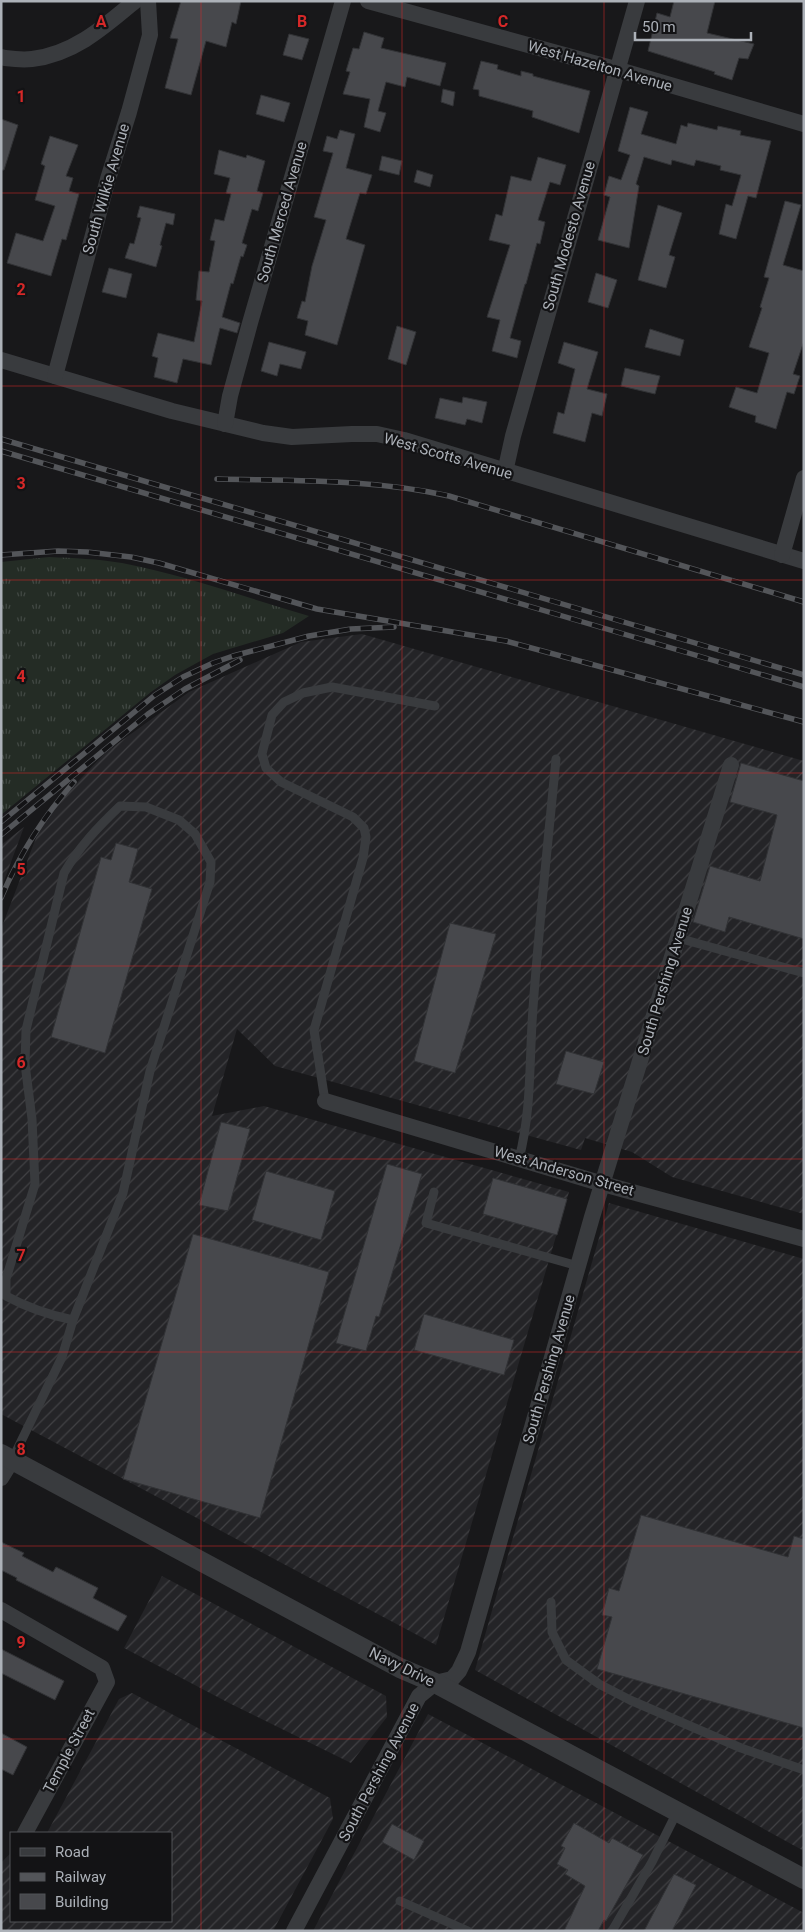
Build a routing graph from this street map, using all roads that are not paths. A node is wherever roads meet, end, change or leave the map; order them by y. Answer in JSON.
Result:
{"nodes":[{"id":1,"x":135,"y":1,"type":"edge"},
{"id":2,"x":148,"y":1,"type":"edge"},
{"id":3,"x":343,"y":1,"type":"edge"},
{"id":4,"x":368,"y":1,"type":"edge"},
{"id":5,"x":637,"y":1,"type":"edge"},
{"id":6,"x":1,"y":57,"type":"edge"},
{"id":7,"x":619,"y":70,"type":"junction"},
{"id":8,"x":804,"y":124,"type":"edge"},
{"id":9,"x":1,"y":360,"type":"edge"},
{"id":10,"x":55,"y":376,"type":"junction"},
{"id":11,"x":225,"y":424,"type":"junction"},
{"id":12,"x":506,"y":472,"type":"junction"},
{"id":13,"x":804,"y":478,"type":"edge"},
{"id":14,"x":782,"y":555,"type":"junction"},
{"id":15,"x":804,"y":562,"type":"edge"},
{"id":16,"x":435,"y":706,"type":"dead end"},
{"id":17,"x":556,"y":759,"type":"dead end"},
{"id":18,"x":731,"y":765,"type":"dead end"},
{"id":19,"x":678,"y":938,"type":"junction"},
{"id":20,"x":804,"y":973,"type":"edge"},
{"id":21,"x":325,"y":1101,"type":"joint"},
{"id":22,"x":519,"y":1159,"type":"junction"},
{"id":23,"x":603,"y":1184,"type":"junction"},
{"id":24,"x":434,"y":1192,"type":"dead end"},
{"id":25,"x":804,"y":1240,"type":"edge"},
{"id":26,"x":578,"y":1266,"type":"junction"},
{"id":27,"x":73,"y":1320,"type":"junction"},
{"id":28,"x":6,"y":1457,"type":"edge"},
{"id":29,"x":1,"y":1478,"type":"edge"},
{"id":30,"x":551,"y":1602,"type":"dead end"},
{"id":31,"x":1,"y":1610,"type":"edge"},
{"id":32,"x":434,"y":1683,"type":"junction"},
{"id":33,"x":804,"y":1770,"type":"edge"},
{"id":34,"x":678,"y":1812,"type":"junction"},
{"id":35,"x":26,"y":1832,"type":"edge"},
{"id":36,"x":804,"y":1879,"type":"edge"},
{"id":37,"x":400,"y":1901,"type":"dead end"},
{"id":38,"x":294,"y":1931,"type":"edge"},
{"id":39,"x":468,"y":1931,"type":"edge"},
{"id":40,"x":612,"y":1931,"type":"edge"}],
"edges":[{"from":1,"to":6,"type":"street"},
{"from":2,"to":10,"type":"street","name":"South Wilkie Avenue"},
{"from":3,"to":11,"type":"street","name":"South Merced Avenue"},
{"from":4,"to":7,"type":"street","name":"West Hazelton Avenue"},
{"from":5,"to":7,"type":"street","name":"South Modesto Avenue"},
{"from":7,"to":8,"type":"street","name":"West Hazelton Avenue"},
{"from":7,"to":12,"type":"street","name":"South Modesto Avenue"},
{"from":9,"to":10,"type":"street","name":"West Scotts Avenue"},
{"from":10,"to":11,"type":"street","name":"West Scotts Avenue"},
{"from":11,"to":12,"type":"street","name":"West Scotts Avenue"},
{"from":12,"to":14,"type":"street","name":"West Scotts Avenue"},
{"from":13,"to":14,"type":"street"},
{"from":14,"to":15,"type":"street","name":"West Scotts Avenue"},
{"from":16,"to":21,"type":"lane"},
{"from":17,"to":22,"type":"lane"},
{"from":18,"to":19,"type":"street","name":"South Pershing Avenue"},
{"from":19,"to":20,"type":"lane"},
{"from":19,"to":23,"type":"street","name":"South Pershing Avenue"},
{"from":21,"to":22,"type":"street","name":"West Anderson Street"},
{"from":22,"to":23,"type":"street","name":"West Anderson Street"},
{"from":23,"to":25,"type":"street","name":"West Anderson Street"},
{"from":23,"to":26,"type":"street","name":"South Pershing Avenue"},
{"from":24,"to":26,"type":"lane"},
{"from":26,"to":32,"type":"street","name":"South Pershing Avenue"},
{"from":27,"to":27,"type":"lane"},
{"from":27,"to":28,"type":"lane"},
{"from":28,"to":29,"type":"street"},
{"from":28,"to":32,"type":"street","name":"Navy Drive"},
{"from":30,"to":33,"type":"lane"},
{"from":31,"to":35,"type":"street","name":"Temple Street"},
{"from":32,"to":34,"type":"street","name":"Navy Drive"},
{"from":32,"to":38,"type":"street","name":"South Pershing Avenue"},
{"from":34,"to":36,"type":"street","name":"Navy Drive"},
{"from":34,"to":40,"type":"lane"},
{"from":37,"to":39,"type":"lane"}]}
